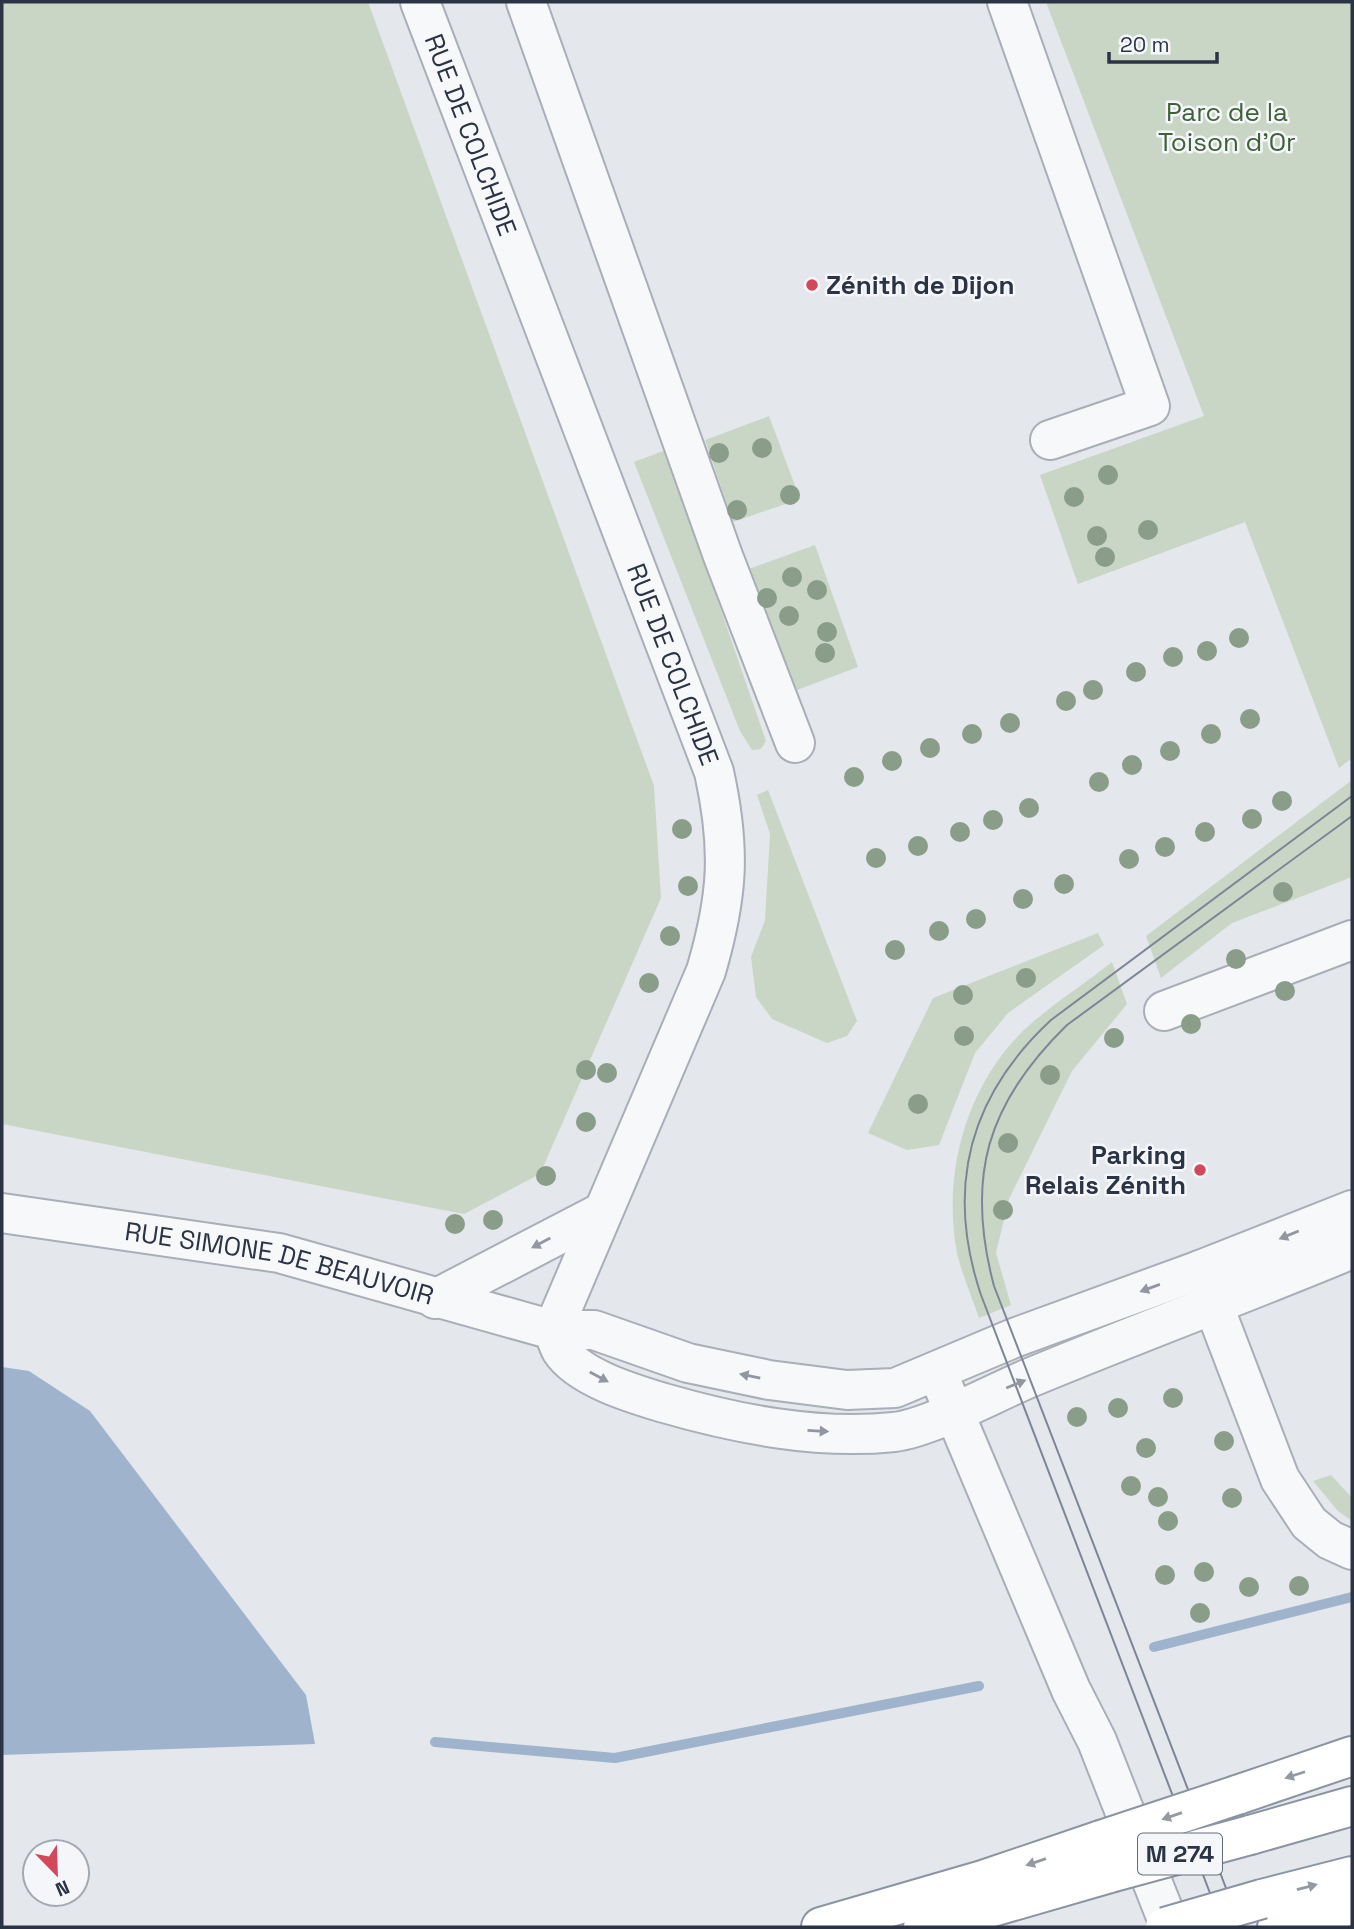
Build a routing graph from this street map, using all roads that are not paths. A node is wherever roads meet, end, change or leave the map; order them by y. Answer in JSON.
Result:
{"nodes":[{"id":1,"x":420,"y":2,"type":"edge"},
{"id":2,"x":526,"y":2,"type":"edge"},
{"id":3,"x":1007,"y":2,"type":"edge"},
{"id":4,"x":1050,"y":440,"type":"dead end"},
{"id":5,"x":795,"y":743,"type":"dead end"},
{"id":6,"x":1352,"y":940,"type":"edge"},
{"id":7,"x":1164,"y":1011,"type":"dead end"},
{"id":8,"x":1352,"y":1210,"type":"edge"},
{"id":9,"x":602,"y":1212,"type":"junction"},
{"id":10,"x":2,"y":1213,"type":"edge"},
{"id":11,"x":1352,"y":1249,"type":"edge"},
{"id":12,"x":1200,"y":1270,"type":"junction"},
{"id":13,"x":435,"y":1299,"type":"junction"},
{"id":14,"x":1214,"y":1307,"type":"junction"},
{"id":15,"x":553,"y":1331,"type":"junction"},
{"id":16,"x":937,"y":1373,"type":"junction"},
{"id":17,"x":953,"y":1412,"type":"junction"},
{"id":18,"x":1352,"y":1550,"type":"edge"},
{"id":19,"x":1352,"y":1756,"type":"edge"},
{"id":20,"x":1352,"y":1806,"type":"edge"},
{"id":21,"x":1105,"y":1857,"type":"junction"},
{"id":22,"x":1352,"y":1876,"type":"edge"},
{"id":23,"x":1352,"y":1905,"type":"edge"},
{"id":24,"x":1270,"y":1913,"type":"edge"},
{"id":25,"x":821,"y":1927,"type":"edge"},
{"id":26,"x":923,"y":1927,"type":"edge"},
{"id":27,"x":1168,"y":1927,"type":"edge"}],
"edges":[{"from":1,"to":9,"type":"street","name":"RUE DE COLCHIDE"},
{"from":2,"to":5,"type":"street"},
{"from":3,"to":4,"type":"street"},
{"from":6,"to":7,"type":"street"},
{"from":8,"to":12,"type":"street","name":"RUE SIMONE DE BEAUVOIR","one_way":true},
{"from":9,"to":13,"type":"street","one_way":true},
{"from":9,"to":15,"type":"street","name":"RUE DE COLCHIDE"},
{"from":10,"to":13,"type":"street","name":"RUE SIMONE DE BEAUVOIR"},
{"from":11,"to":14,"type":"street"},
{"from":12,"to":14,"type":"street"},
{"from":12,"to":16,"type":"street","name":"RUE SIMONE DE BEAUVOIR","one_way":true},
{"from":13,"to":15,"type":"street","name":"RUE SIMONE DE BEAUVOIR"},
{"from":17,"to":14,"type":"street","one_way":true},
{"from":14,"to":18,"type":"street"},
{"from":16,"to":15,"type":"street","name":"RUE SIMONE DE BEAUVOIR","one_way":true},
{"from":15,"to":17,"type":"street","one_way":true},
{"from":16,"to":17,"type":"street"},
{"from":17,"to":27,"type":"street"},
{"from":19,"to":21,"type":"highway","one_way":true,"bridge":true},
{"from":20,"to":21,"type":"highway","number":"M 274","bridge":true},
{"from":21,"to":25,"type":"highway","one_way":true},
{"from":21,"to":26,"type":"highway","number":"M 274"},
{"from":24,"to":22,"type":"highway","number":"M 274","one_way":true},
{"from":23,"to":24,"type":"highway"},
{"from":24,"to":27,"type":"highway","number":"M 274","bridge":true}]}
